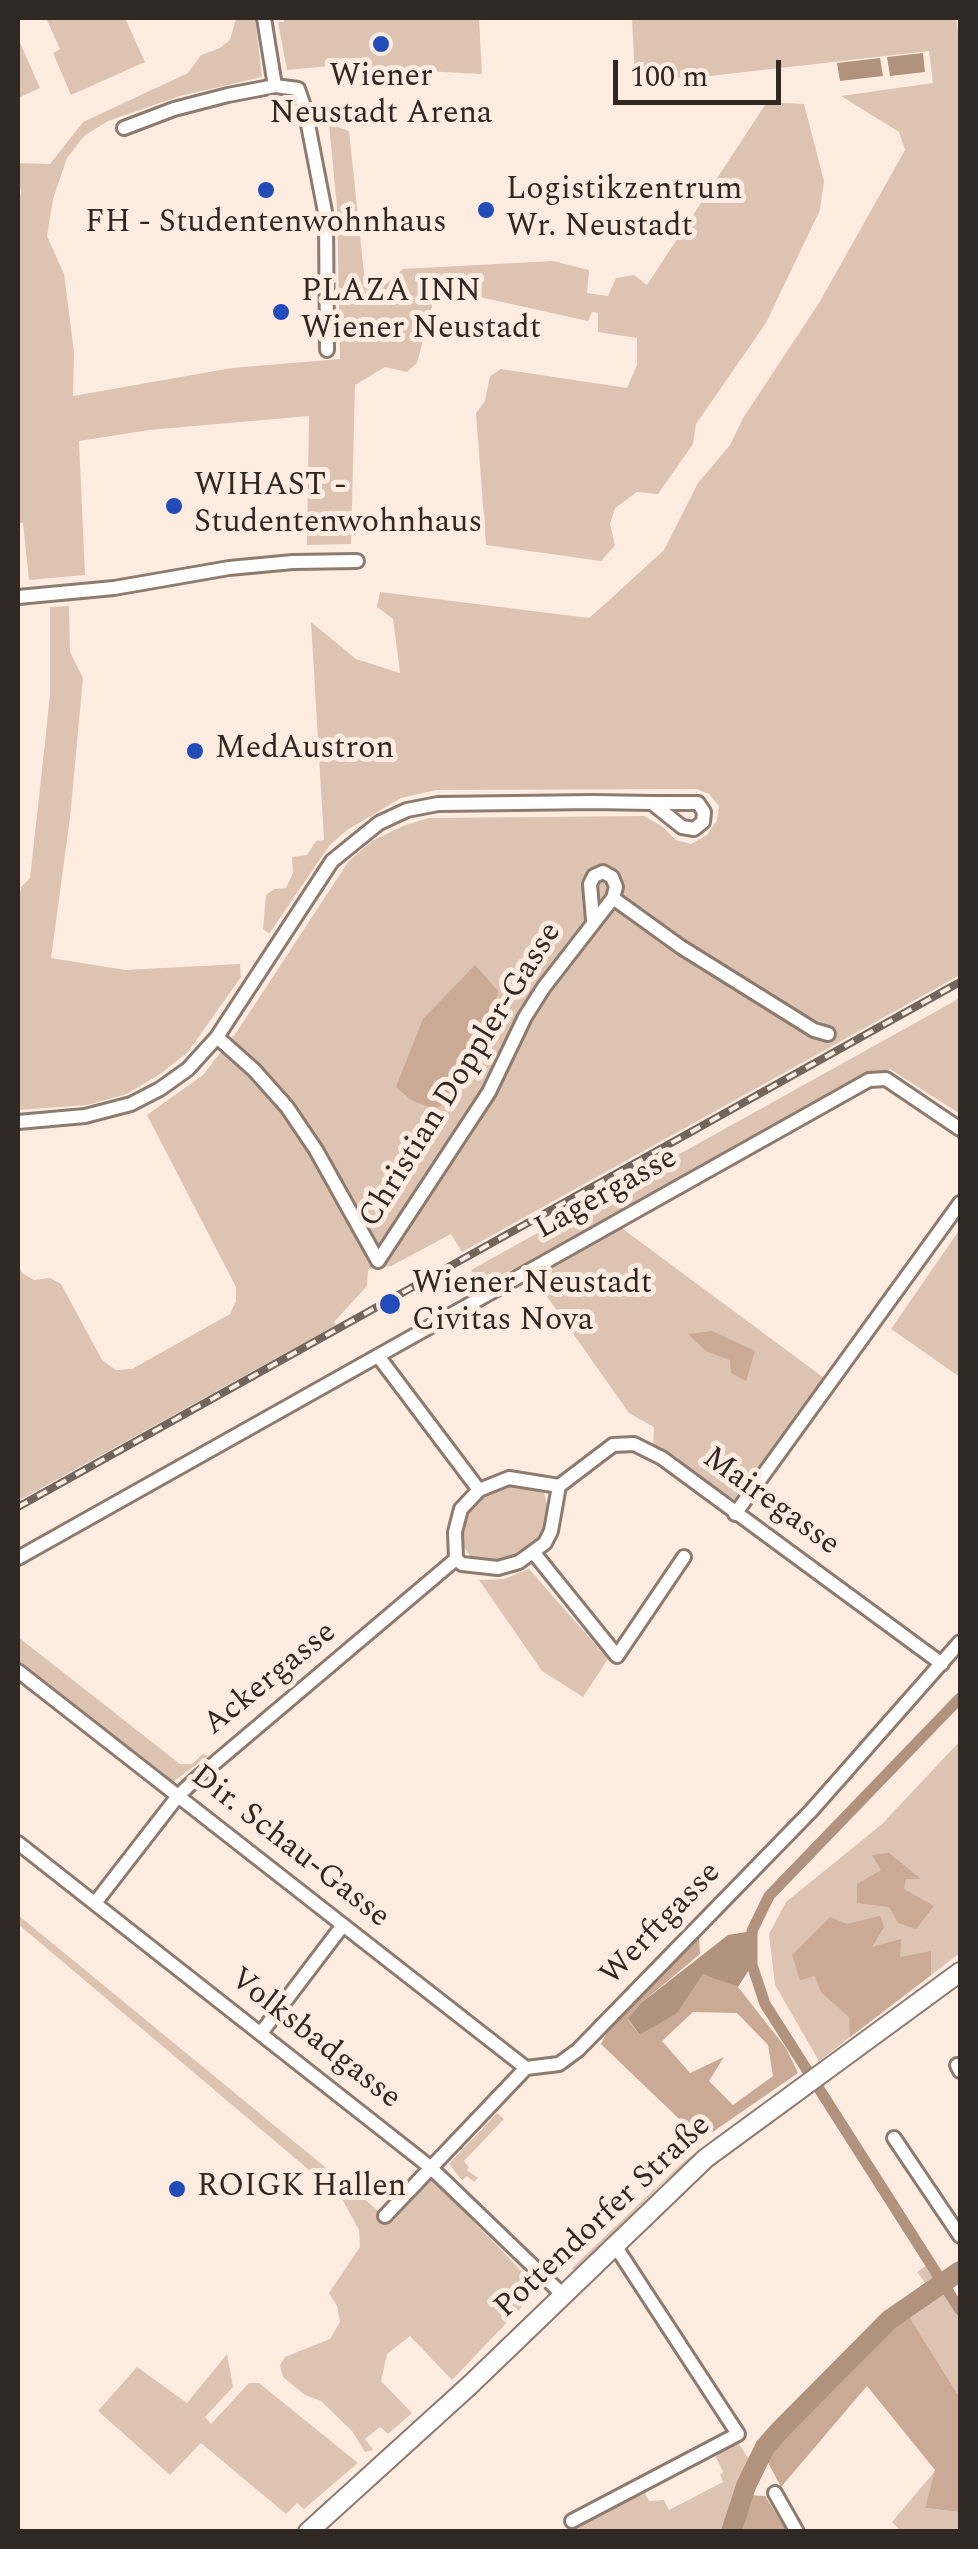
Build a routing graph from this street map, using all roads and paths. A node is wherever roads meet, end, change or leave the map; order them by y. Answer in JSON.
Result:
{"nodes":[{"id":1,"x":264,"y":18,"type":"edge"},
{"id":2,"x":275,"y":86,"type":"junction"},
{"id":3,"x":124,"y":128,"type":"dead end"},
{"id":4,"x":327,"y":350,"type":"dead end"},
{"id":5,"x":357,"y":560,"type":"dead end"},
{"id":6,"x":18,"y":597,"type":"edge"},
{"id":7,"x":652,"y":803,"type":"dead end"},
{"id":8,"x":613,"y":898,"type":"junction"},
{"id":9,"x":593,"y":920,"type":"junction"},
{"id":10,"x":828,"y":1034,"type":"dead end"},
{"id":11,"x":217,"y":1038,"type":"junction"},
{"id":12,"x":18,"y":1122,"type":"edge"},
{"id":13,"x":960,"y":1129,"type":"edge"},
{"id":14,"x":960,"y":1203,"type":"edge"},
{"id":15,"x":378,"y":1356,"type":"junction"},
{"id":16,"x":558,"y":1486,"type":"junction"},
{"id":17,"x":478,"y":1490,"type":"junction"},
{"id":18,"x":735,"y":1514,"type":"junction"},
{"id":19,"x":534,"y":1553,"type":"junction"},
{"id":20,"x":684,"y":1556,"type":"dead end"},
{"id":21,"x":18,"y":1558,"type":"edge"},
{"id":22,"x":456,"y":1559,"type":"junction"},
{"id":23,"x":960,"y":1642,"type":"edge"},
{"id":24,"x":942,"y":1664,"type":"junction"},
{"id":25,"x":18,"y":1671,"type":"edge"},
{"id":26,"x":178,"y":1796,"type":"junction"},
{"id":27,"x":18,"y":1843,"type":"edge"},
{"id":28,"x":95,"y":1902,"type":"junction"},
{"id":29,"x":343,"y":1925,"type":"junction"},
{"id":30,"x":960,"y":1972,"type":"edge"},
{"id":31,"x":261,"y":2033,"type":"junction"},
{"id":32,"x":526,"y":2068,"type":"junction"},
{"id":33,"x":894,"y":2138,"type":"dead end"},
{"id":34,"x":430,"y":2167,"type":"junction"},
{"id":35,"x":385,"y":2216,"type":"dead end"},
{"id":36,"x":960,"y":2236,"type":"edge"},
{"id":37,"x":614,"y":2244,"type":"junction"},
{"id":38,"x":563,"y":2295,"type":"junction"},
{"id":39,"x":775,"y":2493,"type":"dead end"},
{"id":40,"x":572,"y":2520,"type":"dead end"},
{"id":41,"x":308,"y":2532,"type":"edge"},
{"id":42,"x":797,"y":2532,"type":"edge"}],
"edges":[{"from":1,"to":2,"type":"street"},
{"from":2,"to":3,"type":"street"},
{"from":2,"to":4,"type":"street"},
{"from":5,"to":6,"type":"street"},
{"from":7,"to":11,"type":"street"},
{"from":8,"to":9,"type":"street","name":"Christian Doppler-Gasse"},
{"from":8,"to":9,"type":"street","name":"Christian Doppler-Gasse"},
{"from":8,"to":10,"type":"street","name":"Christian Doppler-Gasse"},
{"from":9,"to":11,"type":"street","name":"Christian Doppler-Gasse"},
{"from":11,"to":12,"type":"street"},
{"from":13,"to":15,"type":"street","name":"Lagergasse"},
{"from":14,"to":18,"type":"street"},
{"from":15,"to":17,"type":"street"},
{"from":15,"to":21,"type":"street","name":"Lagergasse"},
{"from":16,"to":17,"type":"street"},
{"from":16,"to":18,"type":"street","name":"Mairegasse"},
{"from":16,"to":19,"type":"street"},
{"from":17,"to":22,"type":"street"},
{"from":18,"to":24,"type":"street","name":"Mairegasse"},
{"from":19,"to":20,"type":"street"},
{"from":19,"to":22,"type":"street"},
{"from":22,"to":26,"type":"street","name":"Ackergasse"},
{"from":23,"to":24,"type":"street","name":"Werftgasse"},
{"from":24,"to":32,"type":"street","name":"Werftgasse"},
{"from":25,"to":26,"type":"street","name":"Dir. Schau-Gasse"},
{"from":26,"to":28,"type":"street","name":"Ackergasse"},
{"from":26,"to":29,"type":"street","name":"Dir. Schau-Gasse"},
{"from":27,"to":28,"type":"street","name":"Volksbadgasse"},
{"from":28,"to":31,"type":"street","name":"Volksbadgasse"},
{"from":29,"to":31,"type":"street"},
{"from":29,"to":32,"type":"street","name":"Dir. Schau-Gasse"},
{"from":30,"to":37,"type":"main road","name":"Pottendorfer Straße"},
{"from":31,"to":34,"type":"street","name":"Volksbadgasse"},
{"from":32,"to":34,"type":"street","name":"Werftgasse"},
{"from":33,"to":36,"type":"street"},
{"from":34,"to":35,"type":"street","name":"Werftgasse"},
{"from":34,"to":38,"type":"street","name":"Volksbadgasse"},
{"from":37,"to":38,"type":"main road","name":"Pottendorfer Straße"},
{"from":37,"to":40,"type":"street"},
{"from":38,"to":41,"type":"main road","name":"Pottendorfer Straße"},
{"from":39,"to":42,"type":"street"}]}
